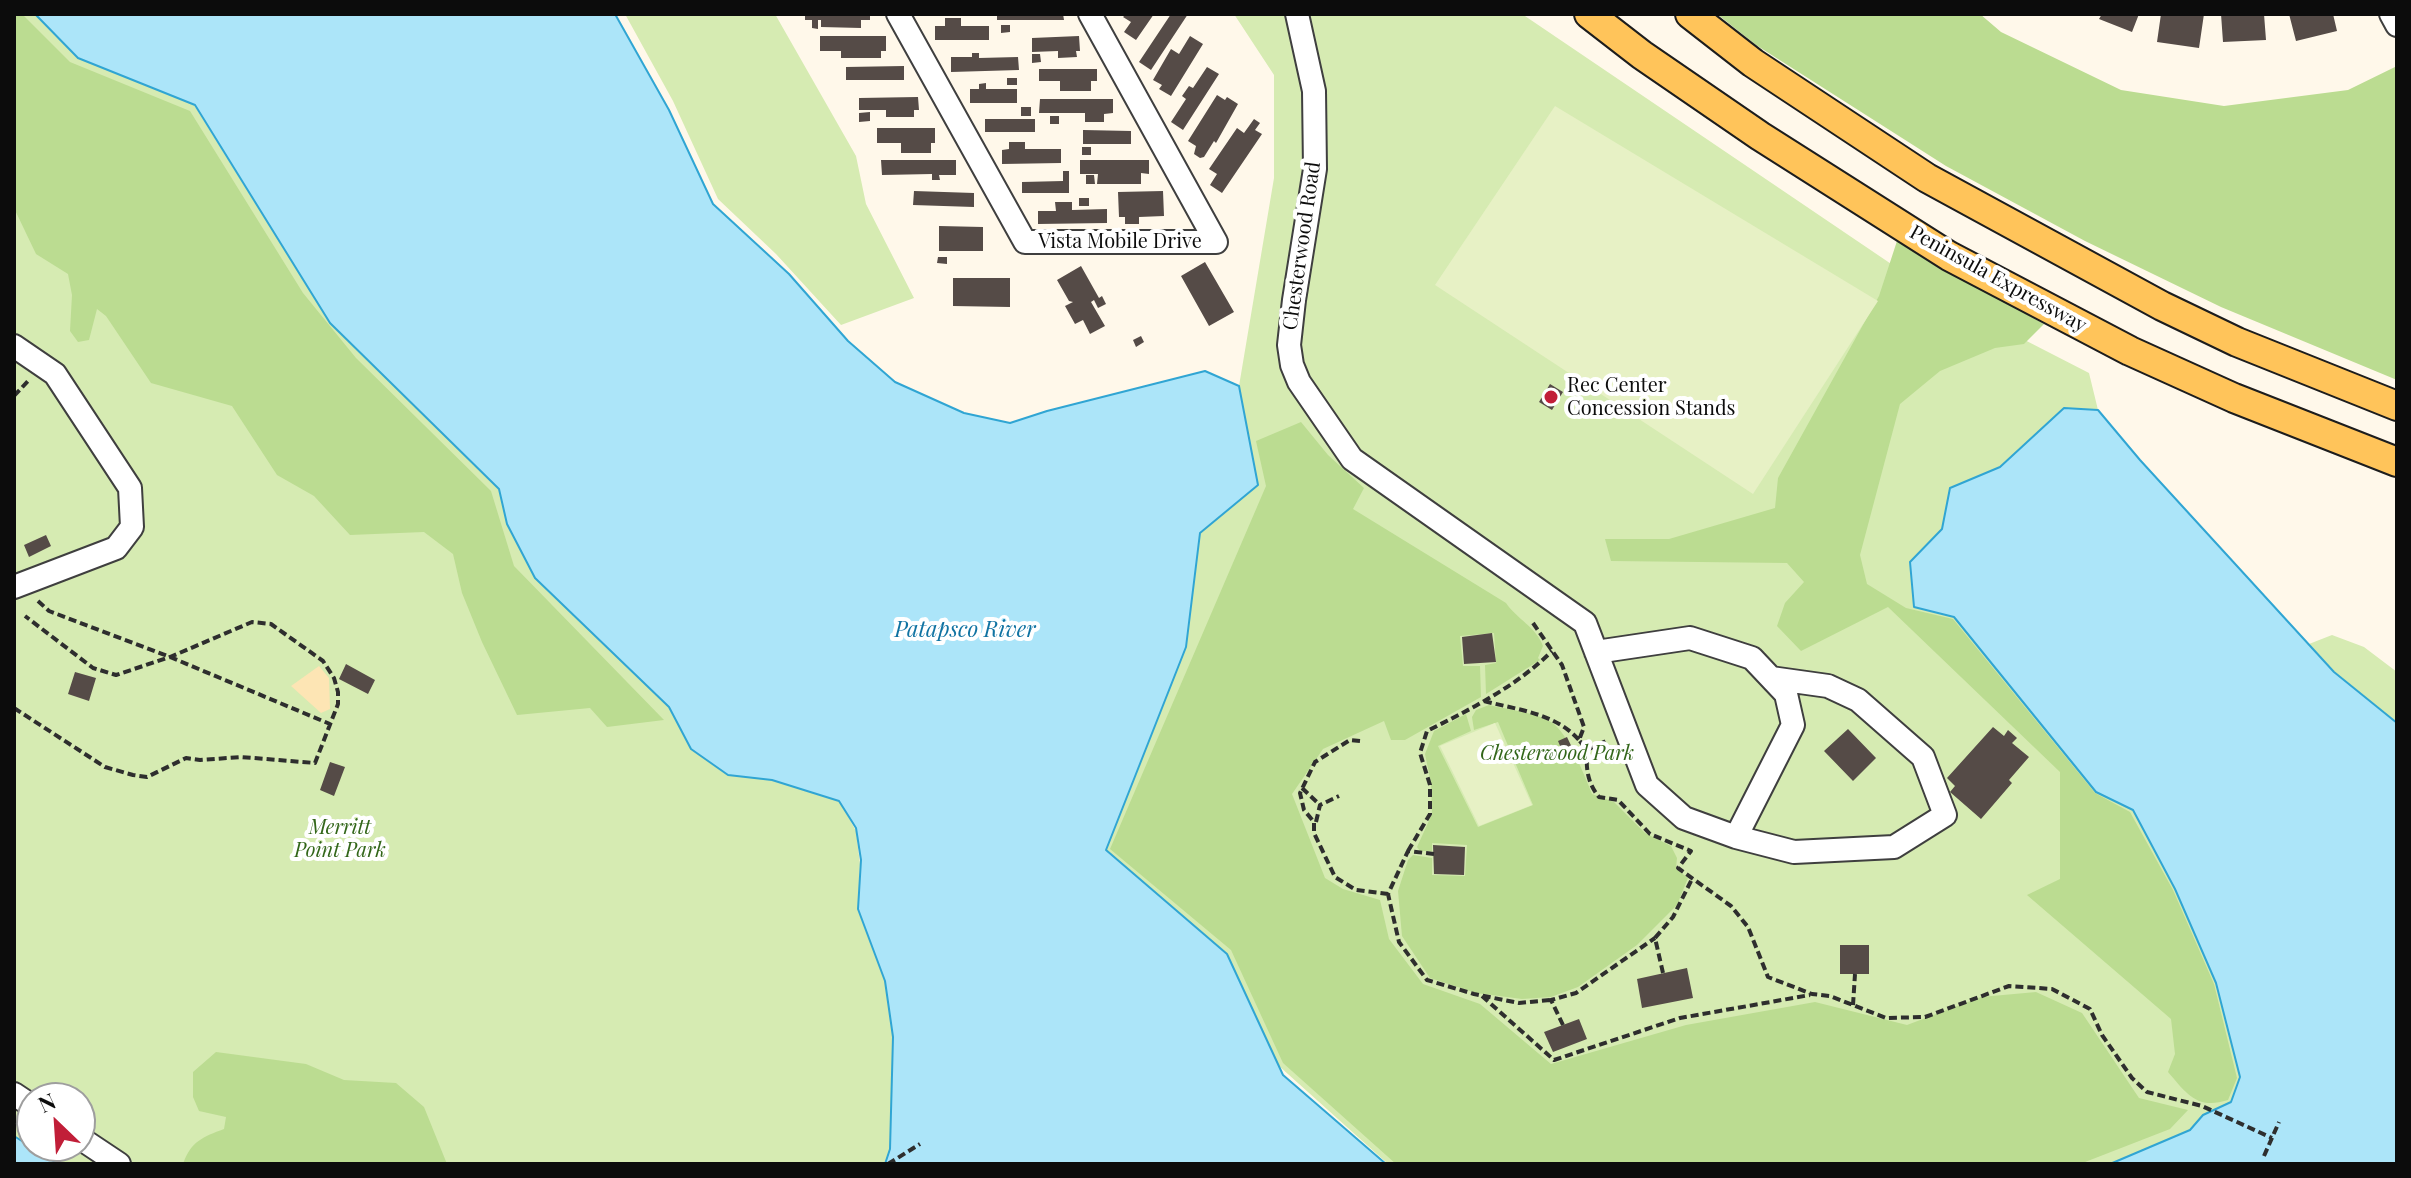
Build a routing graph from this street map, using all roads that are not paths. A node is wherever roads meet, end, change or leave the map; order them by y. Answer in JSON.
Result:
{"nodes":[{"id":1,"x":898,"y":14,"type":"edge"},
{"id":2,"x":1090,"y":14,"type":"edge"},
{"id":3,"x":1297,"y":14,"type":"edge"},
{"id":4,"x":1589,"y":14,"type":"edge"},
{"id":5,"x":1690,"y":14,"type":"edge"},
{"id":6,"x":2391,"y":14,"type":"edge"},
{"id":7,"x":2397,"y":25,"type":"edge"},
{"id":8,"x":14,"y":346,"type":"edge"},
{"id":9,"x":2397,"y":406,"type":"edge"},
{"id":10,"x":2397,"y":462,"type":"edge"},
{"id":11,"x":21,"y":584,"type":"edge"},
{"id":12,"x":1596,"y":652,"type":"junction"},
{"id":13,"x":1771,"y":678,"type":"junction"},
{"id":14,"x":1736,"y":837,"type":"junction"},
{"id":15,"x":96,"y":1149,"type":"edge"},
{"id":16,"x":119,"y":1164,"type":"edge"}],
"edges":[{"from":1,"to":2,"type":"street","name":"Vista Mobile Drive"},
{"from":3,"to":12,"type":"street","name":"Chesterwood Road"},
{"from":4,"to":10,"type":"main road","name":"Peninsula Expressway"},
{"from":5,"to":9,"type":"main road"},
{"from":6,"to":7,"type":"street"},
{"from":8,"to":11,"type":"street"},
{"from":12,"to":13,"type":"street"},
{"from":12,"to":14,"type":"street","name":"Chesterwood Road"},
{"from":13,"to":14,"type":"street"},
{"from":13,"to":14,"type":"street","name":"Chesterwood Road"},
{"from":15,"to":16,"type":"street"}]}
